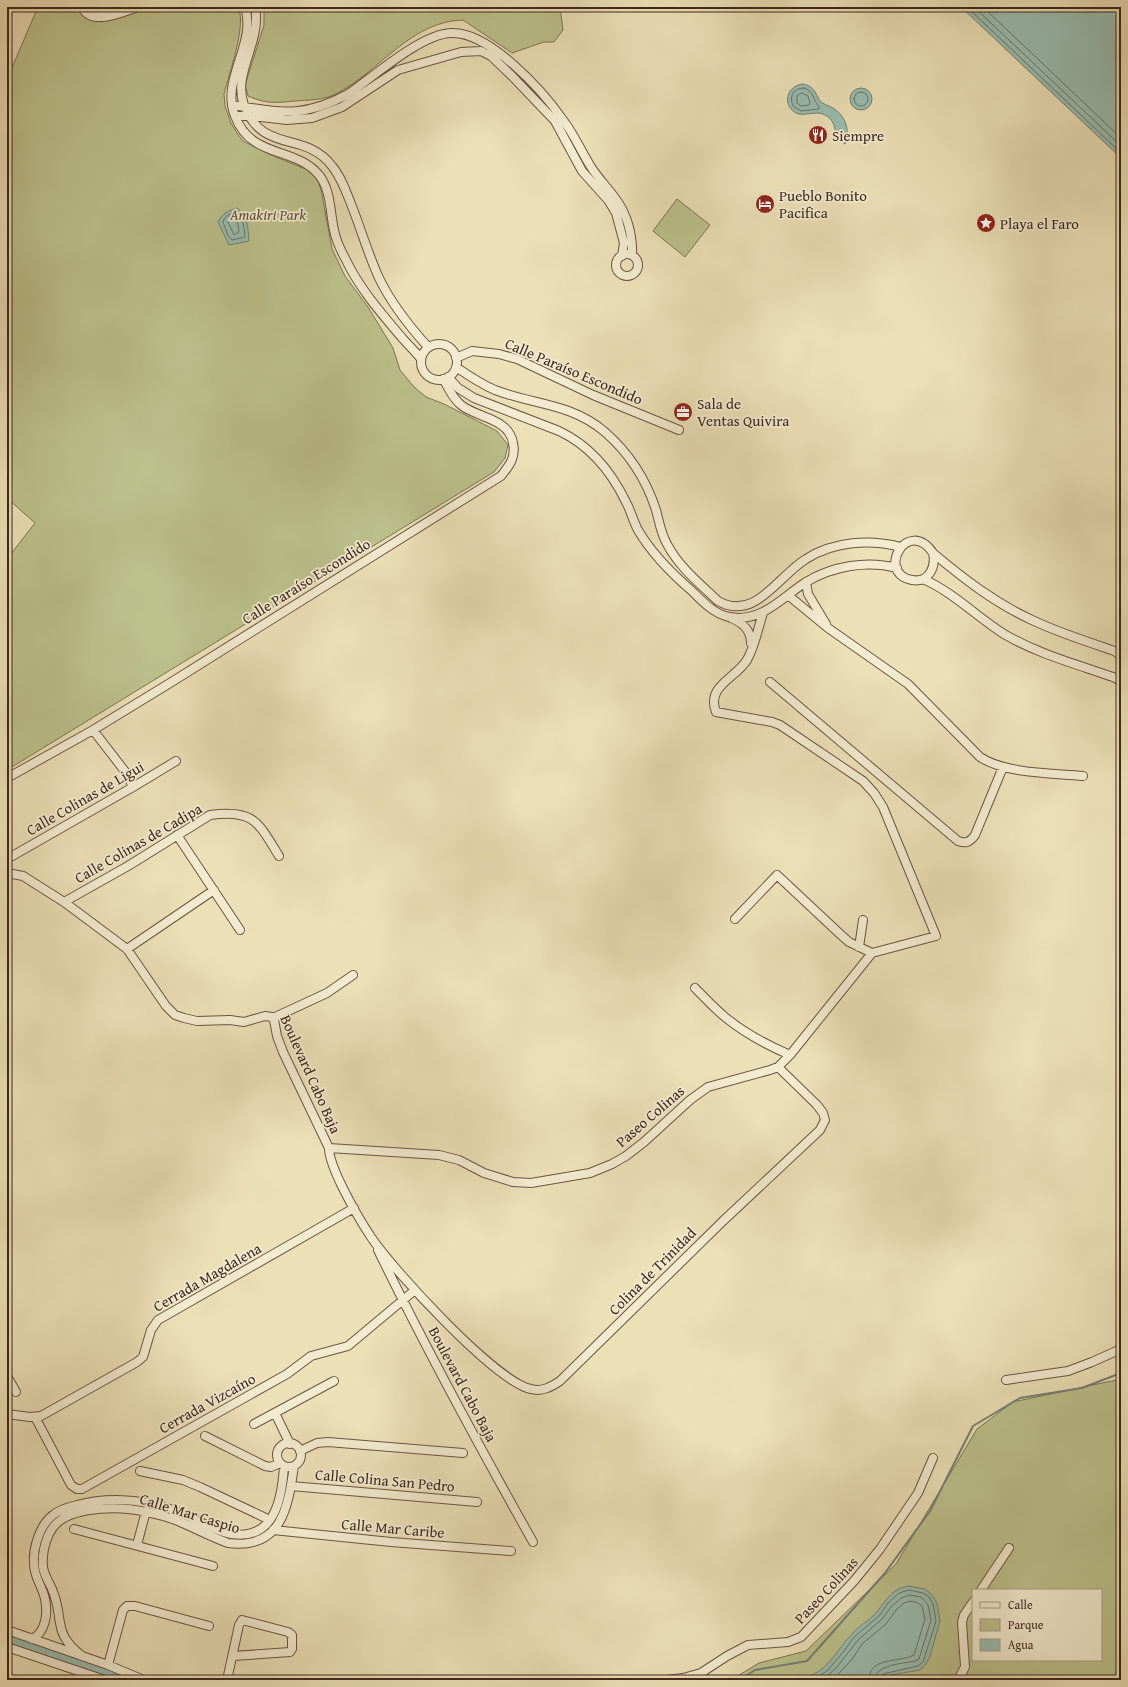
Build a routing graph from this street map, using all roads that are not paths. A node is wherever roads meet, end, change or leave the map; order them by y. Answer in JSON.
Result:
{"nodes":[{"id":1,"x":82,"y":7,"type":"edge"},
{"id":2,"x":92,"y":7,"type":"edge"},
{"id":3,"x":112,"y":7,"type":"edge"},
{"id":4,"x":138,"y":7,"type":"edge"},
{"id":5,"x":245,"y":7,"type":"edge"},
{"id":6,"x":255,"y":7,"type":"edge"},
{"id":7,"x":232,"y":105,"type":"junction"},
{"id":8,"x":245,"y":107,"type":"junction"},
{"id":9,"x":235,"y":116,"type":"junction"},
{"id":10,"x":251,"y":116,"type":"junction"},
{"id":11,"x":632,"y":255,"type":"junction"},
{"id":12,"x":622,"y":256,"type":"junction"},
{"id":13,"x":428,"y":347,"type":"junction"},
{"id":14,"x":456,"y":358,"type":"junction"},
{"id":15,"x":421,"y":359,"type":"junction"},
{"id":16,"x":456,"y":367,"type":"junction"},
{"id":17,"x":446,"y":378,"type":"junction"},
{"id":18,"x":679,"y":430,"type":"dead end"},
{"id":19,"x":901,"y":547,"type":"junction"},
{"id":20,"x":933,"y":553,"type":"junction"},
{"id":21,"x":897,"y":568,"type":"junction"},
{"id":22,"x":923,"y":579,"type":"junction"},
{"id":23,"x":806,"y":582,"type":"junction"},
{"id":24,"x":789,"y":596,"type":"junction"},
{"id":25,"x":763,"y":613,"type":"junction"},
{"id":26,"x":728,"y":616,"type":"junction"},
{"id":27,"x":828,"y":628,"type":"junction"},
{"id":28,"x":752,"y":650,"type":"junction"},
{"id":29,"x":1121,"y":655,"type":"edge"},
{"id":30,"x":1121,"y":681,"type":"edge"},
{"id":31,"x":770,"y":682,"type":"dead end"},
{"id":32,"x":93,"y":730,"type":"junction"},
{"id":33,"x":176,"y":761,"type":"dead end"},
{"id":34,"x":1003,"y":767,"type":"junction"},
{"id":35,"x":1083,"y":776,"type":"dead end"},
{"id":36,"x":7,"y":778,"type":"edge"},
{"id":37,"x":133,"y":787,"type":"junction"},
{"id":38,"x":178,"y":835,"type":"junction"},
{"id":39,"x":279,"y":856,"type":"dead end"},
{"id":40,"x":7,"y":859,"type":"edge"},
{"id":41,"x":7,"y":873,"type":"edge"},
{"id":42,"x":214,"y":890,"type":"junction"},
{"id":43,"x":64,"y":902,"type":"junction"},
{"id":44,"x":734,"y":919,"type":"dead end"},
{"id":45,"x":863,"y":920,"type":"dead end"},
{"id":46,"x":240,"y":930,"type":"dead end"},
{"id":47,"x":859,"y":947,"type":"junction"},
{"id":48,"x":128,"y":949,"type":"junction"},
{"id":49,"x":872,"y":953,"type":"junction"},
{"id":50,"x":353,"y":976,"type":"dead end"},
{"id":51,"x":696,"y":988,"type":"dead end"},
{"id":52,"x":273,"y":1018,"type":"junction"},
{"id":53,"x":790,"y":1055,"type":"junction"},
{"id":54,"x":778,"y":1067,"type":"junction"},
{"id":55,"x":328,"y":1148,"type":"junction"},
{"id":56,"x":354,"y":1208,"type":"junction"},
{"id":57,"x":372,"y":1238,"type":"junction"},
{"id":58,"x":415,"y":1290,"type":"junction"},
{"id":59,"x":403,"y":1301,"type":"junction"},
{"id":60,"x":1121,"y":1349,"type":"edge"},
{"id":61,"x":484,"y":1358,"type":"joint"},
{"id":62,"x":7,"y":1376,"type":"edge"},
{"id":63,"x":1006,"y":1380,"type":"dead end"},
{"id":64,"x":334,"y":1381,"type":"dead end"},
{"id":65,"x":16,"y":1392,"type":"dead end"},
{"id":66,"x":275,"y":1413,"type":"junction"},
{"id":67,"x":7,"y":1414,"type":"edge"},
{"id":68,"x":35,"y":1418,"type":"junction"},
{"id":69,"x":254,"y":1424,"type":"dead end"},
{"id":70,"x":205,"y":1436,"type":"dead end"},
{"id":71,"x":290,"y":1444,"type":"junction"},
{"id":72,"x":300,"y":1451,"type":"junction"},
{"id":73,"x":463,"y":1453,"type":"dead end"},
{"id":74,"x":933,"y":1458,"type":"dead end"},
{"id":75,"x":282,"y":1464,"type":"junction"},
{"id":76,"x":294,"y":1466,"type":"junction"},
{"id":77,"x":140,"y":1471,"type":"dead end"},
{"id":78,"x":291,"y":1486,"type":"junction"},
{"id":79,"x":477,"y":1502,"type":"dead end"},
{"id":80,"x":146,"y":1512,"type":"junction"},
{"id":81,"x":180,"y":1512,"type":"junction"},
{"id":82,"x":270,"y":1520,"type":"junction"},
{"id":83,"x":178,"y":1521,"type":"junction"},
{"id":84,"x":74,"y":1529,"type":"dead end"},
{"id":85,"x":273,"y":1530,"type":"junction"},
{"id":86,"x":533,"y":1542,"type":"dead end"},
{"id":87,"x":137,"y":1545,"type":"junction"},
{"id":88,"x":1009,"y":1548,"type":"dead end"},
{"id":89,"x":511,"y":1552,"type":"dead end"},
{"id":90,"x":213,"y":1566,"type":"dead end"},
{"id":91,"x":982,"y":1589,"type":"edge"},
{"id":92,"x":972,"y":1603,"type":"edge"},
{"id":93,"x":209,"y":1626,"type":"dead end"},
{"id":94,"x":7,"y":1630,"type":"edge"},
{"id":95,"x":32,"y":1639,"type":"junction"},
{"id":96,"x":7,"y":1647,"type":"edge"},
{"id":97,"x":82,"y":1656,"type":"junction"},
{"id":98,"x":233,"y":1656,"type":"junction"},
{"id":99,"x":108,"y":1665,"type":"junction"},
{"id":100,"x":105,"y":1680,"type":"edge"},
{"id":101,"x":144,"y":1680,"type":"edge"},
{"id":102,"x":227,"y":1680,"type":"edge"},
{"id":103,"x":628,"y":1680,"type":"edge"},
{"id":104,"x":636,"y":1680,"type":"edge"},
{"id":105,"x":666,"y":1680,"type":"edge"},
{"id":106,"x":958,"y":1680,"type":"edge"}],
"edges":[{"from":1,"to":4,"type":"street"},
{"from":2,"to":3,"type":"street"},
{"from":5,"to":7,"type":"street"},
{"from":6,"to":8,"type":"street"},
{"from":7,"to":8,"type":"street"},
{"from":7,"to":9,"type":"street"},
{"from":8,"to":10,"type":"street"},
{"from":8,"to":11,"type":"street"},
{"from":9,"to":10,"type":"street"},
{"from":9,"to":15,"type":"street"},
{"from":10,"to":12,"type":"street"},
{"from":10,"to":13,"type":"street"},
{"from":11,"to":12,"type":"street"},
{"from":11,"to":12,"type":"street"},
{"from":13,"to":14,"type":"street"},
{"from":13,"to":15,"type":"street"},
{"from":14,"to":16,"type":"street"},
{"from":14,"to":18,"type":"street","name":"Calle Paraíso Escondido"},
{"from":15,"to":17,"type":"street"},
{"from":16,"to":17,"type":"street"},
{"from":16,"to":19,"type":"street"},
{"from":17,"to":26,"type":"street"},
{"from":17,"to":32,"type":"street","name":"Calle Paraíso Escondido"},
{"from":19,"to":20,"type":"street"},
{"from":19,"to":21,"type":"street"},
{"from":20,"to":22,"type":"street"},
{"from":20,"to":29,"type":"street"},
{"from":21,"to":22,"type":"street"},
{"from":21,"to":23,"type":"street"},
{"from":22,"to":30,"type":"street"},
{"from":23,"to":24,"type":"street"},
{"from":23,"to":27,"type":"street"},
{"from":24,"to":25,"type":"street"},
{"from":24,"to":27,"type":"street"},
{"from":25,"to":26,"type":"street"},
{"from":25,"to":28,"type":"street"},
{"from":26,"to":28,"type":"street"},
{"from":27,"to":34,"type":"street"},
{"from":28,"to":49,"type":"street"},
{"from":31,"to":34,"type":"street"},
{"from":32,"to":36,"type":"street","name":"Calle Paraíso Escondido"},
{"from":32,"to":37,"type":"street"},
{"from":33,"to":37,"type":"street","name":"Calle Colinas de Ligui"},
{"from":34,"to":35,"type":"street"},
{"from":37,"to":40,"type":"street","name":"Calle Colinas de Ligui"},
{"from":38,"to":39,"type":"street","name":"Calle Colinas de Cadipa"},
{"from":38,"to":42,"type":"street"},
{"from":38,"to":43,"type":"street","name":"Calle Colinas de Cadipa"},
{"from":41,"to":43,"type":"street","name":"Boulevard Cabo Baja"},
{"from":42,"to":46,"type":"street"},
{"from":42,"to":48,"type":"street"},
{"from":43,"to":48,"type":"street","name":"Boulevard Cabo Baja"},
{"from":44,"to":47,"type":"street"},
{"from":45,"to":47,"type":"street"},
{"from":47,"to":49,"type":"street"},
{"from":48,"to":52,"type":"street","name":"Boulevard Cabo Baja"},
{"from":49,"to":53,"type":"street","name":"Paseo Colinas"},
{"from":50,"to":52,"type":"street"},
{"from":51,"to":53,"type":"street"},
{"from":52,"to":55,"type":"street","name":"Boulevard Cabo Baja"},
{"from":53,"to":54,"type":"street","name":"Paseo Colinas"},
{"from":54,"to":55,"type":"street","name":"Paseo Colinas"},
{"from":54,"to":61,"type":"street","name":"Colina de Trinidad"},
{"from":55,"to":56,"type":"street","name":"Boulevard Cabo Baja"},
{"from":56,"to":57,"type":"street","name":"Boulevard Cabo Baja"},
{"from":56,"to":68,"type":"street","name":"Cerrada Magdalena"},
{"from":57,"to":58,"type":"street","name":"Boulevard Cabo Baja"},
{"from":57,"to":59,"type":"street","name":"Boulevard Cabo Baja"},
{"from":58,"to":59,"type":"street","name":"Cerrada Vizcaíno"},
{"from":58,"to":61,"type":"street","name":"Boulevard Cabo Baja"},
{"from":59,"to":68,"type":"street","name":"Cerrada Vizcaíno"},
{"from":59,"to":86,"type":"street","name":"Boulevard Cabo Baja"},
{"from":60,"to":63,"type":"street"},
{"from":62,"to":65,"type":"street"},
{"from":64,"to":66,"type":"street"},
{"from":66,"to":69,"type":"street"},
{"from":66,"to":71,"type":"street"},
{"from":67,"to":68,"type":"street"},
{"from":70,"to":75,"type":"street"},
{"from":71,"to":72,"type":"street"},
{"from":71,"to":75,"type":"street"},
{"from":72,"to":73,"type":"street"},
{"from":72,"to":76,"type":"street"},
{"from":74,"to":105,"type":"street","name":"Paseo Colinas"},
{"from":75,"to":76,"type":"street"},
{"from":75,"to":82,"type":"street","name":"Calle Mar Caspio"},
{"from":76,"to":78,"type":"street","name":"Calle Mar Caspio"},
{"from":77,"to":82,"type":"street"},
{"from":78,"to":79,"type":"street","name":"Calle Colina San Pedro"},
{"from":78,"to":85,"type":"street","name":"Calle Mar Caspio"},
{"from":80,"to":83,"type":"street","name":"Calle Mar Caspio"},
{"from":80,"to":87,"type":"street"},
{"from":80,"to":97,"type":"street","name":"Calle Mar Caspio"},
{"from":81,"to":82,"type":"street","name":"Calle Mar Caspio"},
{"from":81,"to":83,"type":"street"},
{"from":81,"to":95,"type":"street","name":"Calle Mar Caspio"},
{"from":83,"to":85,"type":"street","name":"Calle Mar Caspio"},
{"from":84,"to":87,"type":"street"},
{"from":85,"to":89,"type":"street","name":"Calle Mar Caribe"},
{"from":87,"to":90,"type":"street"},
{"from":88,"to":91,"type":"street"},
{"from":92,"to":106,"type":"street"},
{"from":93,"to":99,"type":"street"},
{"from":94,"to":95,"type":"street"},
{"from":95,"to":97,"type":"street"},
{"from":96,"to":100,"type":"street"},
{"from":97,"to":99,"type":"street"},
{"from":98,"to":98,"type":"street"},
{"from":98,"to":102,"type":"street"},
{"from":99,"to":101,"type":"street"},
{"from":103,"to":104,"type":"street"}]}
